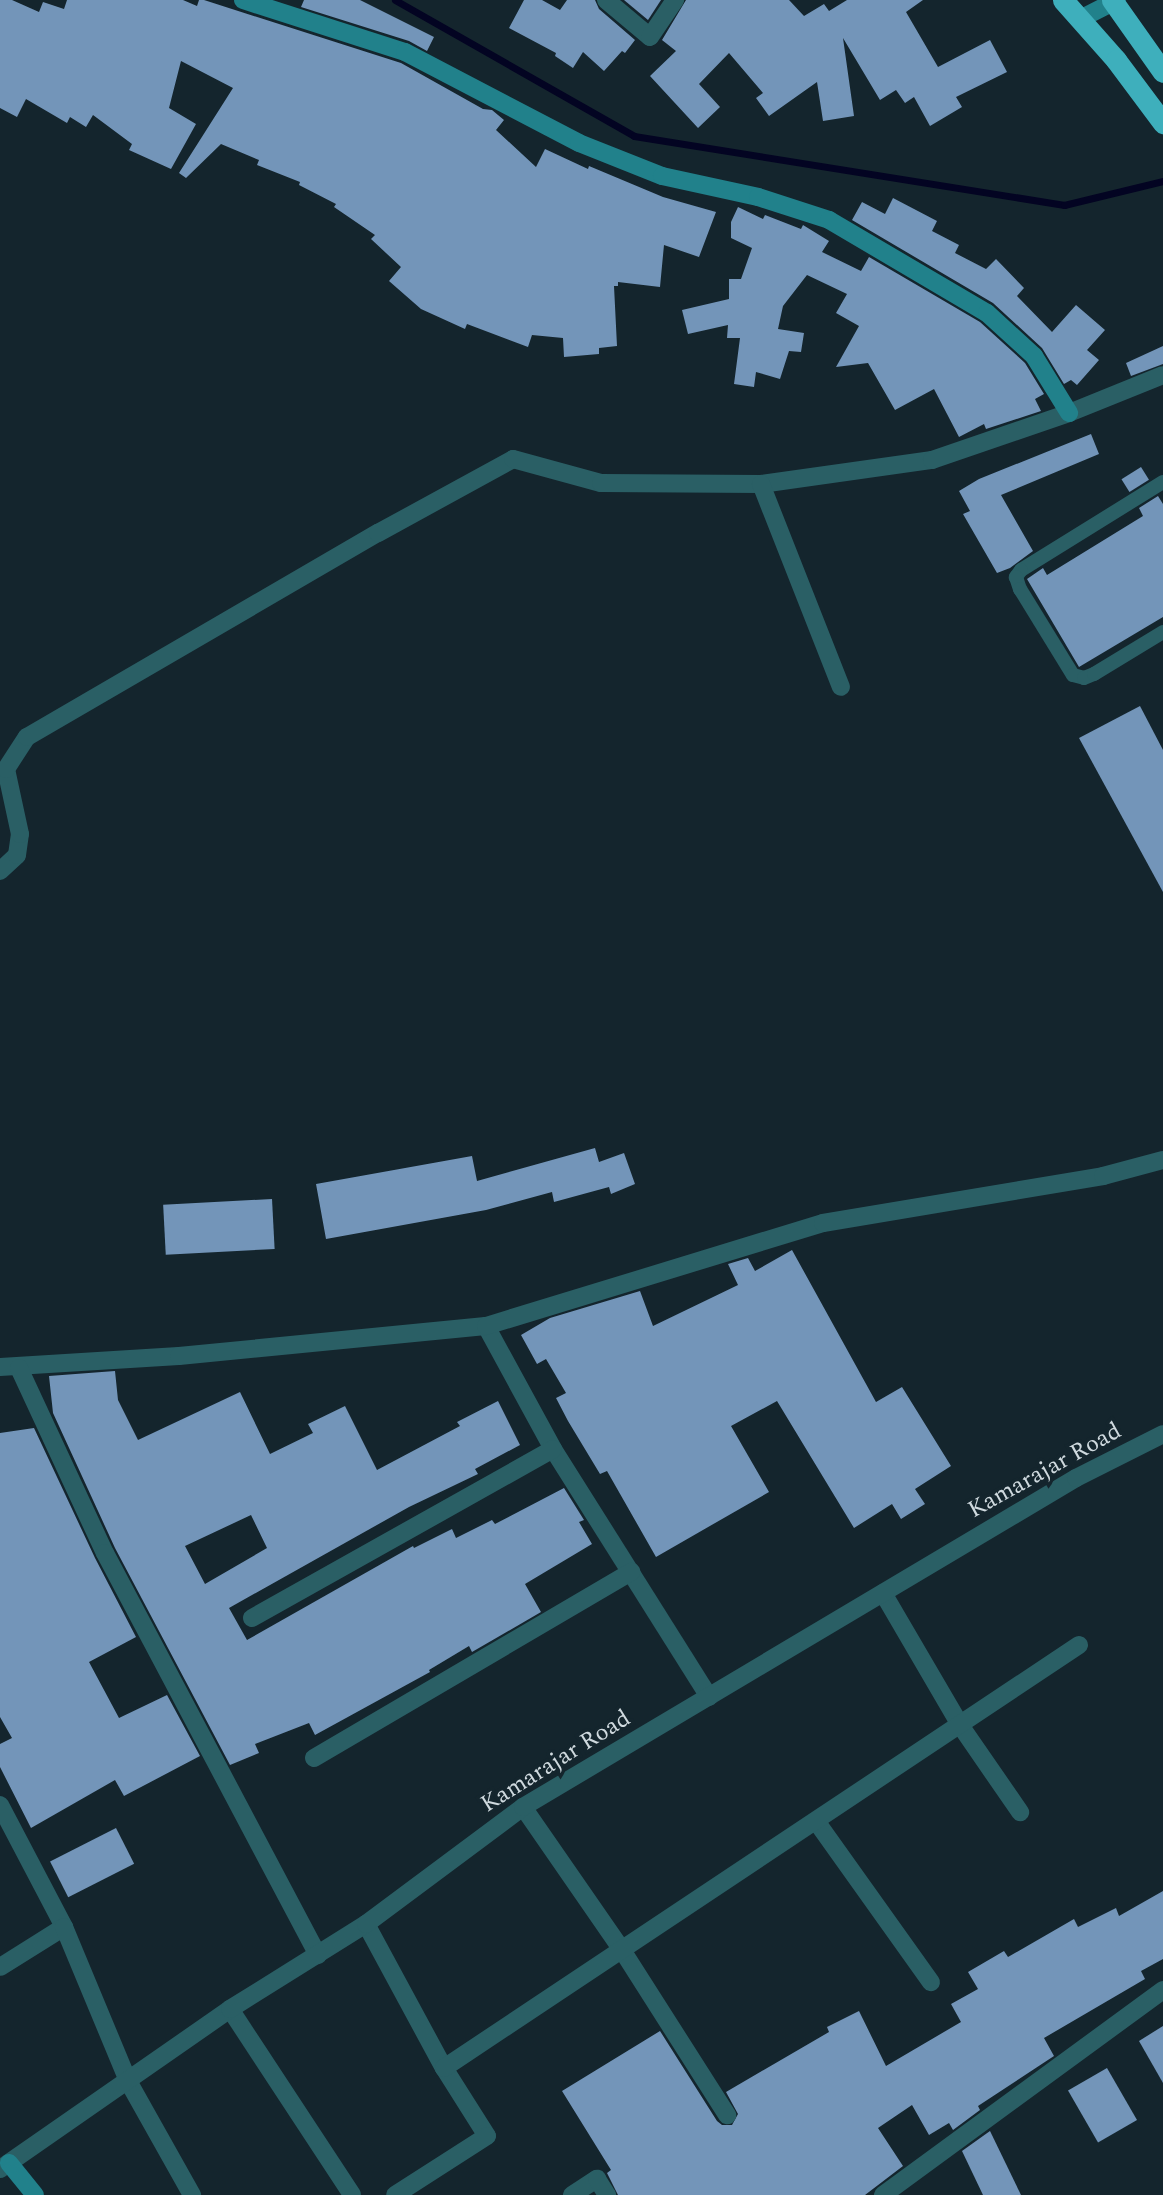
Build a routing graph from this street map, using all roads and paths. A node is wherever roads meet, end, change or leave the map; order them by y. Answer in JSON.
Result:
{"nodes":[{"id":1,"x":243,"y":0,"type":"edge"},
{"id":2,"x":606,"y":0,"type":"edge"},
{"id":3,"x":675,"y":0,"type":"edge"},
{"id":4,"x":1063,"y":0,"type":"edge"},
{"id":5,"x":1114,"y":0,"type":"edge"},
{"id":6,"x":1082,"y":18,"type":"junction"},
{"id":7,"x":1163,"y":72,"type":"edge"},
{"id":8,"x":1163,"y":123,"type":"edge"},
{"id":9,"x":1163,"y":375,"type":"edge"},
{"id":10,"x":1069,"y":413,"type":"junction"},
{"id":11,"x":1163,"y":482,"type":"edge"},
{"id":12,"x":761,"y":484,"type":"junction"},
{"id":13,"x":1163,"y":632,"type":"edge"},
{"id":14,"x":841,"y":687,"type":"dead end"},
{"id":15,"x":0,"y":871,"type":"edge"},
{"id":16,"x":1163,"y":1160,"type":"edge"},
{"id":17,"x":486,"y":1326,"type":"junction"},
{"id":18,"x":0,"y":1367,"type":"edge"},
{"id":19,"x":19,"y":1368,"type":"junction"},
{"id":20,"x":1163,"y":1434,"type":"edge"},
{"id":21,"x":554,"y":1449,"type":"junction"},
{"id":22,"x":631,"y":1572,"type":"junction"},
{"id":23,"x":883,"y":1593,"type":"junction"},
{"id":24,"x":252,"y":1618,"type":"dead end"},
{"id":25,"x":1079,"y":1645,"type":"dead end"},
{"id":26,"x":709,"y":1697,"type":"junction"},
{"id":27,"x":960,"y":1724,"type":"junction"},
{"id":28,"x":314,"y":1758,"type":"dead end"},
{"id":29,"x":0,"y":1805,"type":"edge"},
{"id":30,"x":523,"y":1807,"type":"junction"},
{"id":31,"x":1020,"y":1812,"type":"dead end"},
{"id":32,"x":816,"y":1821,"type":"junction"},
{"id":33,"x":366,"y":1924,"type":"junction"},
{"id":34,"x":64,"y":1927,"type":"junction"},
{"id":35,"x":622,"y":1950,"type":"junction"},
{"id":36,"x":318,"y":1955,"type":"junction"},
{"id":37,"x":0,"y":1967,"type":"edge"},
{"id":38,"x":931,"y":1982,"type":"dead end"},
{"id":39,"x":1163,"y":1990,"type":"edge"},
{"id":40,"x":230,"y":2009,"type":"junction"},
{"id":41,"x":444,"y":2068,"type":"junction"},
{"id":42,"x":128,"y":2081,"type":"junction"},
{"id":43,"x":727,"y":2115,"type":"dead end"},
{"id":44,"x":5,"y":2166,"type":"edge"},
{"id":45,"x":35,"y":2195,"type":"edge"},
{"id":46,"x":192,"y":2195,"type":"edge"},
{"id":47,"x":352,"y":2195,"type":"edge"},
{"id":48,"x":395,"y":2195,"type":"edge"},
{"id":49,"x":572,"y":2195,"type":"edge"},
{"id":50,"x":607,"y":2195,"type":"edge"},
{"id":51,"x":883,"y":2195,"type":"edge"}],
"edges":[{"from":1,"to":10,"type":"street"},
{"from":2,"to":3,"type":"street"},
{"from":4,"to":6,"type":"highway"},
{"from":5,"to":6,"type":"street"},
{"from":5,"to":7,"type":"highway"},
{"from":6,"to":8,"type":"highway"},
{"from":9,"to":10,"type":"street"},
{"from":10,"to":12,"type":"street"},
{"from":11,"to":13,"type":"lane"},
{"from":12,"to":14,"type":"street"},
{"from":12,"to":15,"type":"street"},
{"from":16,"to":17,"type":"street"},
{"from":17,"to":19,"type":"street"},
{"from":17,"to":21,"type":"street"},
{"from":18,"to":19,"type":"street"},
{"from":19,"to":36,"type":"street"},
{"from":20,"to":23,"type":"street","name":"Kamarajar Road"},
{"from":21,"to":22,"type":"street"},
{"from":21,"to":24,"type":"street"},
{"from":22,"to":26,"type":"street"},
{"from":22,"to":28,"type":"street"},
{"from":23,"to":26,"type":"street","name":"Kamarajar Road"},
{"from":23,"to":27,"type":"street"},
{"from":25,"to":27,"type":"street"},
{"from":26,"to":30,"type":"street","name":"Kamarajar Road"},
{"from":27,"to":31,"type":"street"},
{"from":27,"to":32,"type":"street"},
{"from":29,"to":34,"type":"street"},
{"from":30,"to":33,"type":"street","name":"Kamarajar Road"},
{"from":30,"to":35,"type":"street"},
{"from":32,"to":35,"type":"street"},
{"from":32,"to":38,"type":"street"},
{"from":33,"to":36,"type":"street","name":"Kamarajar Road"},
{"from":33,"to":41,"type":"street"},
{"from":34,"to":37,"type":"street"},
{"from":34,"to":42,"type":"street"},
{"from":35,"to":41,"type":"street"},
{"from":35,"to":43,"type":"street"},
{"from":36,"to":40,"type":"street","name":"Kamarajar Road"},
{"from":39,"to":51,"type":"street"},
{"from":40,"to":42,"type":"street","name":"Kamarajar Road"},
{"from":40,"to":47,"type":"street"},
{"from":41,"to":48,"type":"street"},
{"from":42,"to":44,"type":"street","name":"Kamarajar Road"},
{"from":42,"to":46,"type":"street"},
{"from":44,"to":45,"type":"street"},
{"from":49,"to":50,"type":"street"}]}
